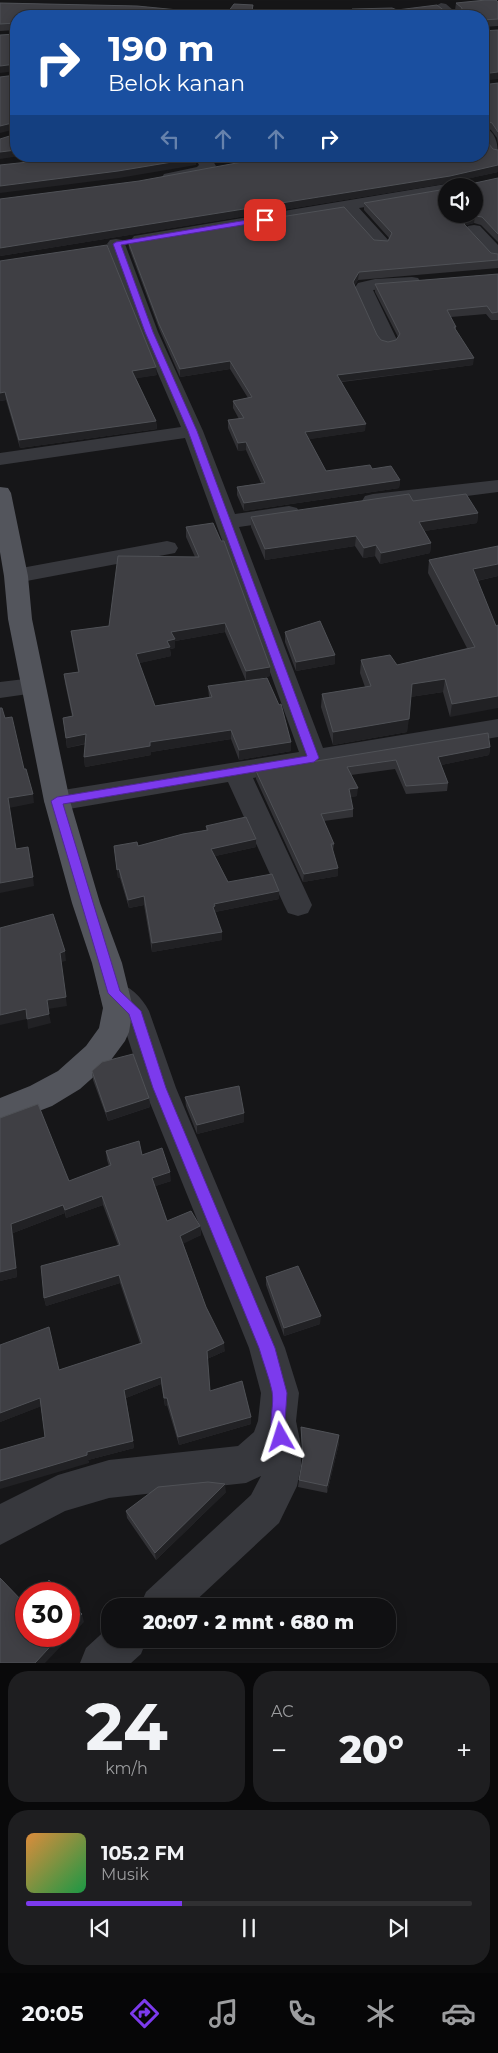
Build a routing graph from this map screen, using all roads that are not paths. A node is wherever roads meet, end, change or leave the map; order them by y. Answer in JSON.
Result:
{"nodes":[{"id":1,"x":441,"y":7,"type":"edge"},
{"id":2,"x":445,"y":10,"type":"edge"},
{"id":3,"x":489,"y":140,"type":"edge"},
{"id":4,"x":498,"y":151,"type":"edge"},
{"id":5,"x":202,"y":164,"type":"edge"},
{"id":6,"x":225,"y":167,"type":"edge"},
{"id":7,"x":153,"y":180,"type":"edge"},
{"id":8,"x":438,"y":189,"type":"edge"},
{"id":9,"x":348,"y":206,"type":"junction"},
{"id":10,"x":474,"y":230,"type":"dead end"},
{"id":11,"x":382,"y":242,"type":"edge"},
{"id":12,"x":498,"y":255,"type":"edge"},
{"id":13,"x":430,"y":281,"type":"edge"},
{"id":14,"x":388,"y":342,"type":"edge"},
{"id":15,"x":193,"y":431,"type":"junction"},
{"id":16,"x":0,"y":459,"type":"edge"},
{"id":17,"x":498,"y":486,"type":"edge"},
{"id":18,"x":0,"y":493,"type":"edge"},
{"id":19,"x":357,"y":503,"type":"edge"},
{"id":20,"x":314,"y":510,"type":"edge"},
{"id":21,"x":226,"y":522,"type":"junction"},
{"id":22,"x":167,"y":548,"type":"dead end"},
{"id":23,"x":16,"y":576,"type":"junction"},
{"id":24,"x":33,"y":686,"type":"junction"},
{"id":25,"x":0,"y":690,"type":"edge"},
{"id":26,"x":498,"y":728,"type":"edge"},
{"id":27,"x":314,"y":758,"type":"junction"},
{"id":28,"x":237,"y":772,"type":"junction"},
{"id":29,"x":57,"y":801,"type":"junction"},
{"id":30,"x":298,"y":905,"type":"dead end"},
{"id":31,"x":114,"y":993,"type":"junction"},
{"id":32,"x":0,"y":1112,"type":"edge"},
{"id":33,"x":277,"y":1421,"type":"junction"},
{"id":34,"x":0,"y":1525,"type":"edge"},
{"id":35,"x":169,"y":1598,"type":"edge"},
{"id":36,"x":117,"y":1648,"type":"edge"},
{"id":37,"x":102,"y":1663,"type":"edge"}],
"edges":[{"from":1,"to":2,"type":"street"},
{"from":3,"to":4,"type":"street"},
{"from":5,"to":6,"type":"street"},
{"from":5,"to":7,"type":"street"},
{"from":8,"to":9,"type":"street"},
{"from":9,"to":11,"type":"street"},
{"from":9,"to":15,"type":"street"},
{"from":10,"to":12,"type":"street"},
{"from":13,"to":14,"type":"street"},
{"from":15,"to":16,"type":"street"},
{"from":15,"to":21,"type":"street"},
{"from":17,"to":19,"type":"street"},
{"from":18,"to":23,"type":"main road"},
{"from":20,"to":21,"type":"street"},
{"from":21,"to":27,"type":"street"},
{"from":22,"to":23,"type":"street"},
{"from":23,"to":24,"type":"main road"},
{"from":24,"to":25,"type":"street"},
{"from":24,"to":29,"type":"main road"},
{"from":26,"to":27,"type":"street"},
{"from":27,"to":28,"type":"street"},
{"from":28,"to":29,"type":"street"},
{"from":28,"to":30,"type":"street"},
{"from":29,"to":31,"type":"main road"},
{"from":31,"to":32,"type":"main road"},
{"from":31,"to":33,"type":"street"},
{"from":33,"to":34,"type":"street"},
{"from":33,"to":35,"type":"street"},
{"from":36,"to":37,"type":"street"}]}
